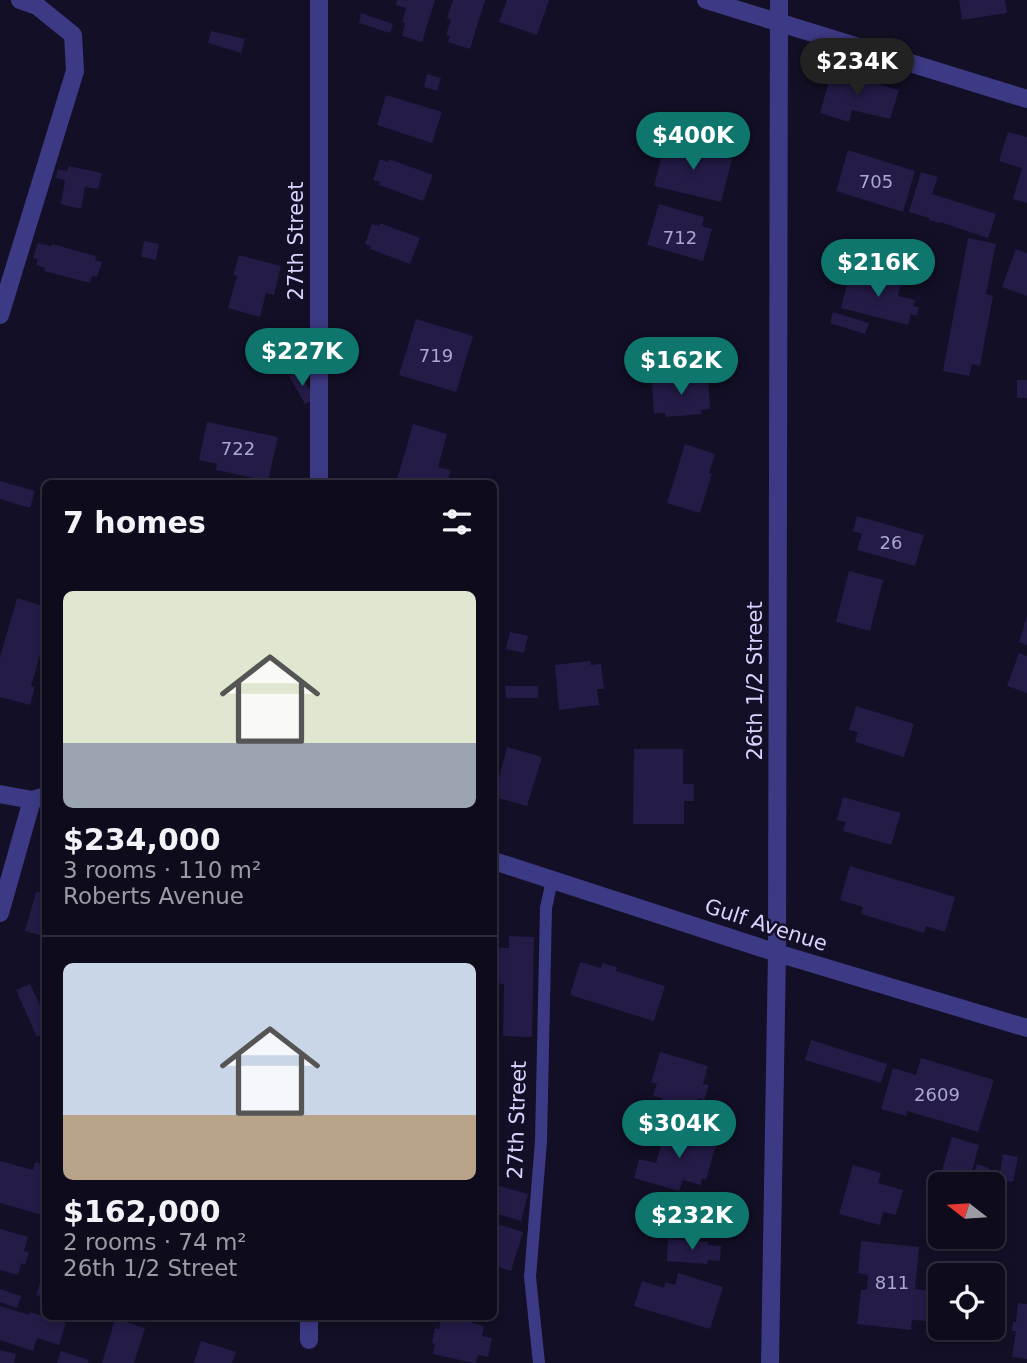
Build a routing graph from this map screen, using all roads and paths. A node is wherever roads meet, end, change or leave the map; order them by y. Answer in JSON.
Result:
{"nodes":[{"id":1,"x":20,"y":0,"type":"edge"},
{"id":2,"x":319,"y":0,"type":"edge"},
{"id":3,"x":706,"y":0,"type":"edge"},
{"id":4,"x":779,"y":0,"type":"edge"},
{"id":5,"x":779,"y":22,"type":"junction"},
{"id":6,"x":1027,"y":99,"type":"edge"},
{"id":7,"x":0,"y":315,"type":"edge"},
{"id":8,"x":319,"y":480,"type":"edge"},
{"id":9,"x":0,"y":794,"type":"edge"},
{"id":10,"x":39,"y":798,"type":"edge"},
{"id":11,"x":497,"y":861,"type":"edge"},
{"id":12,"x":552,"y":880,"type":"junction"},
{"id":13,"x":0,"y":913,"type":"edge"},
{"id":14,"x":777,"y":953,"type":"junction"},
{"id":15,"x":1027,"y":1028,"type":"edge"},
{"id":16,"x":309,"y":1320,"type":"edge"},
{"id":17,"x":309,"y":1340,"type":"dead end"},
{"id":18,"x":539,"y":1363,"type":"edge"},
{"id":19,"x":769,"y":1363,"type":"edge"}],
"edges":[{"from":1,"to":7,"type":"street"},
{"from":2,"to":8,"type":"street","name":"27th Street"},
{"from":3,"to":5,"type":"street"},
{"from":4,"to":5,"type":"street","name":"26th 1/2 Street"},
{"from":5,"to":6,"type":"street"},
{"from":5,"to":14,"type":"street","name":"26th 1/2 Street"},
{"from":9,"to":10,"type":"street"},
{"from":10,"to":13,"type":"street"},
{"from":11,"to":12,"type":"street","name":"Gulf Avenue"},
{"from":12,"to":14,"type":"street","name":"Gulf Avenue"},
{"from":12,"to":18,"type":"lane","name":"27th Street"},
{"from":14,"to":15,"type":"street","name":"Gulf Avenue"},
{"from":14,"to":19,"type":"street","name":"26th 1/2 Street"},
{"from":16,"to":17,"type":"street"}]}
